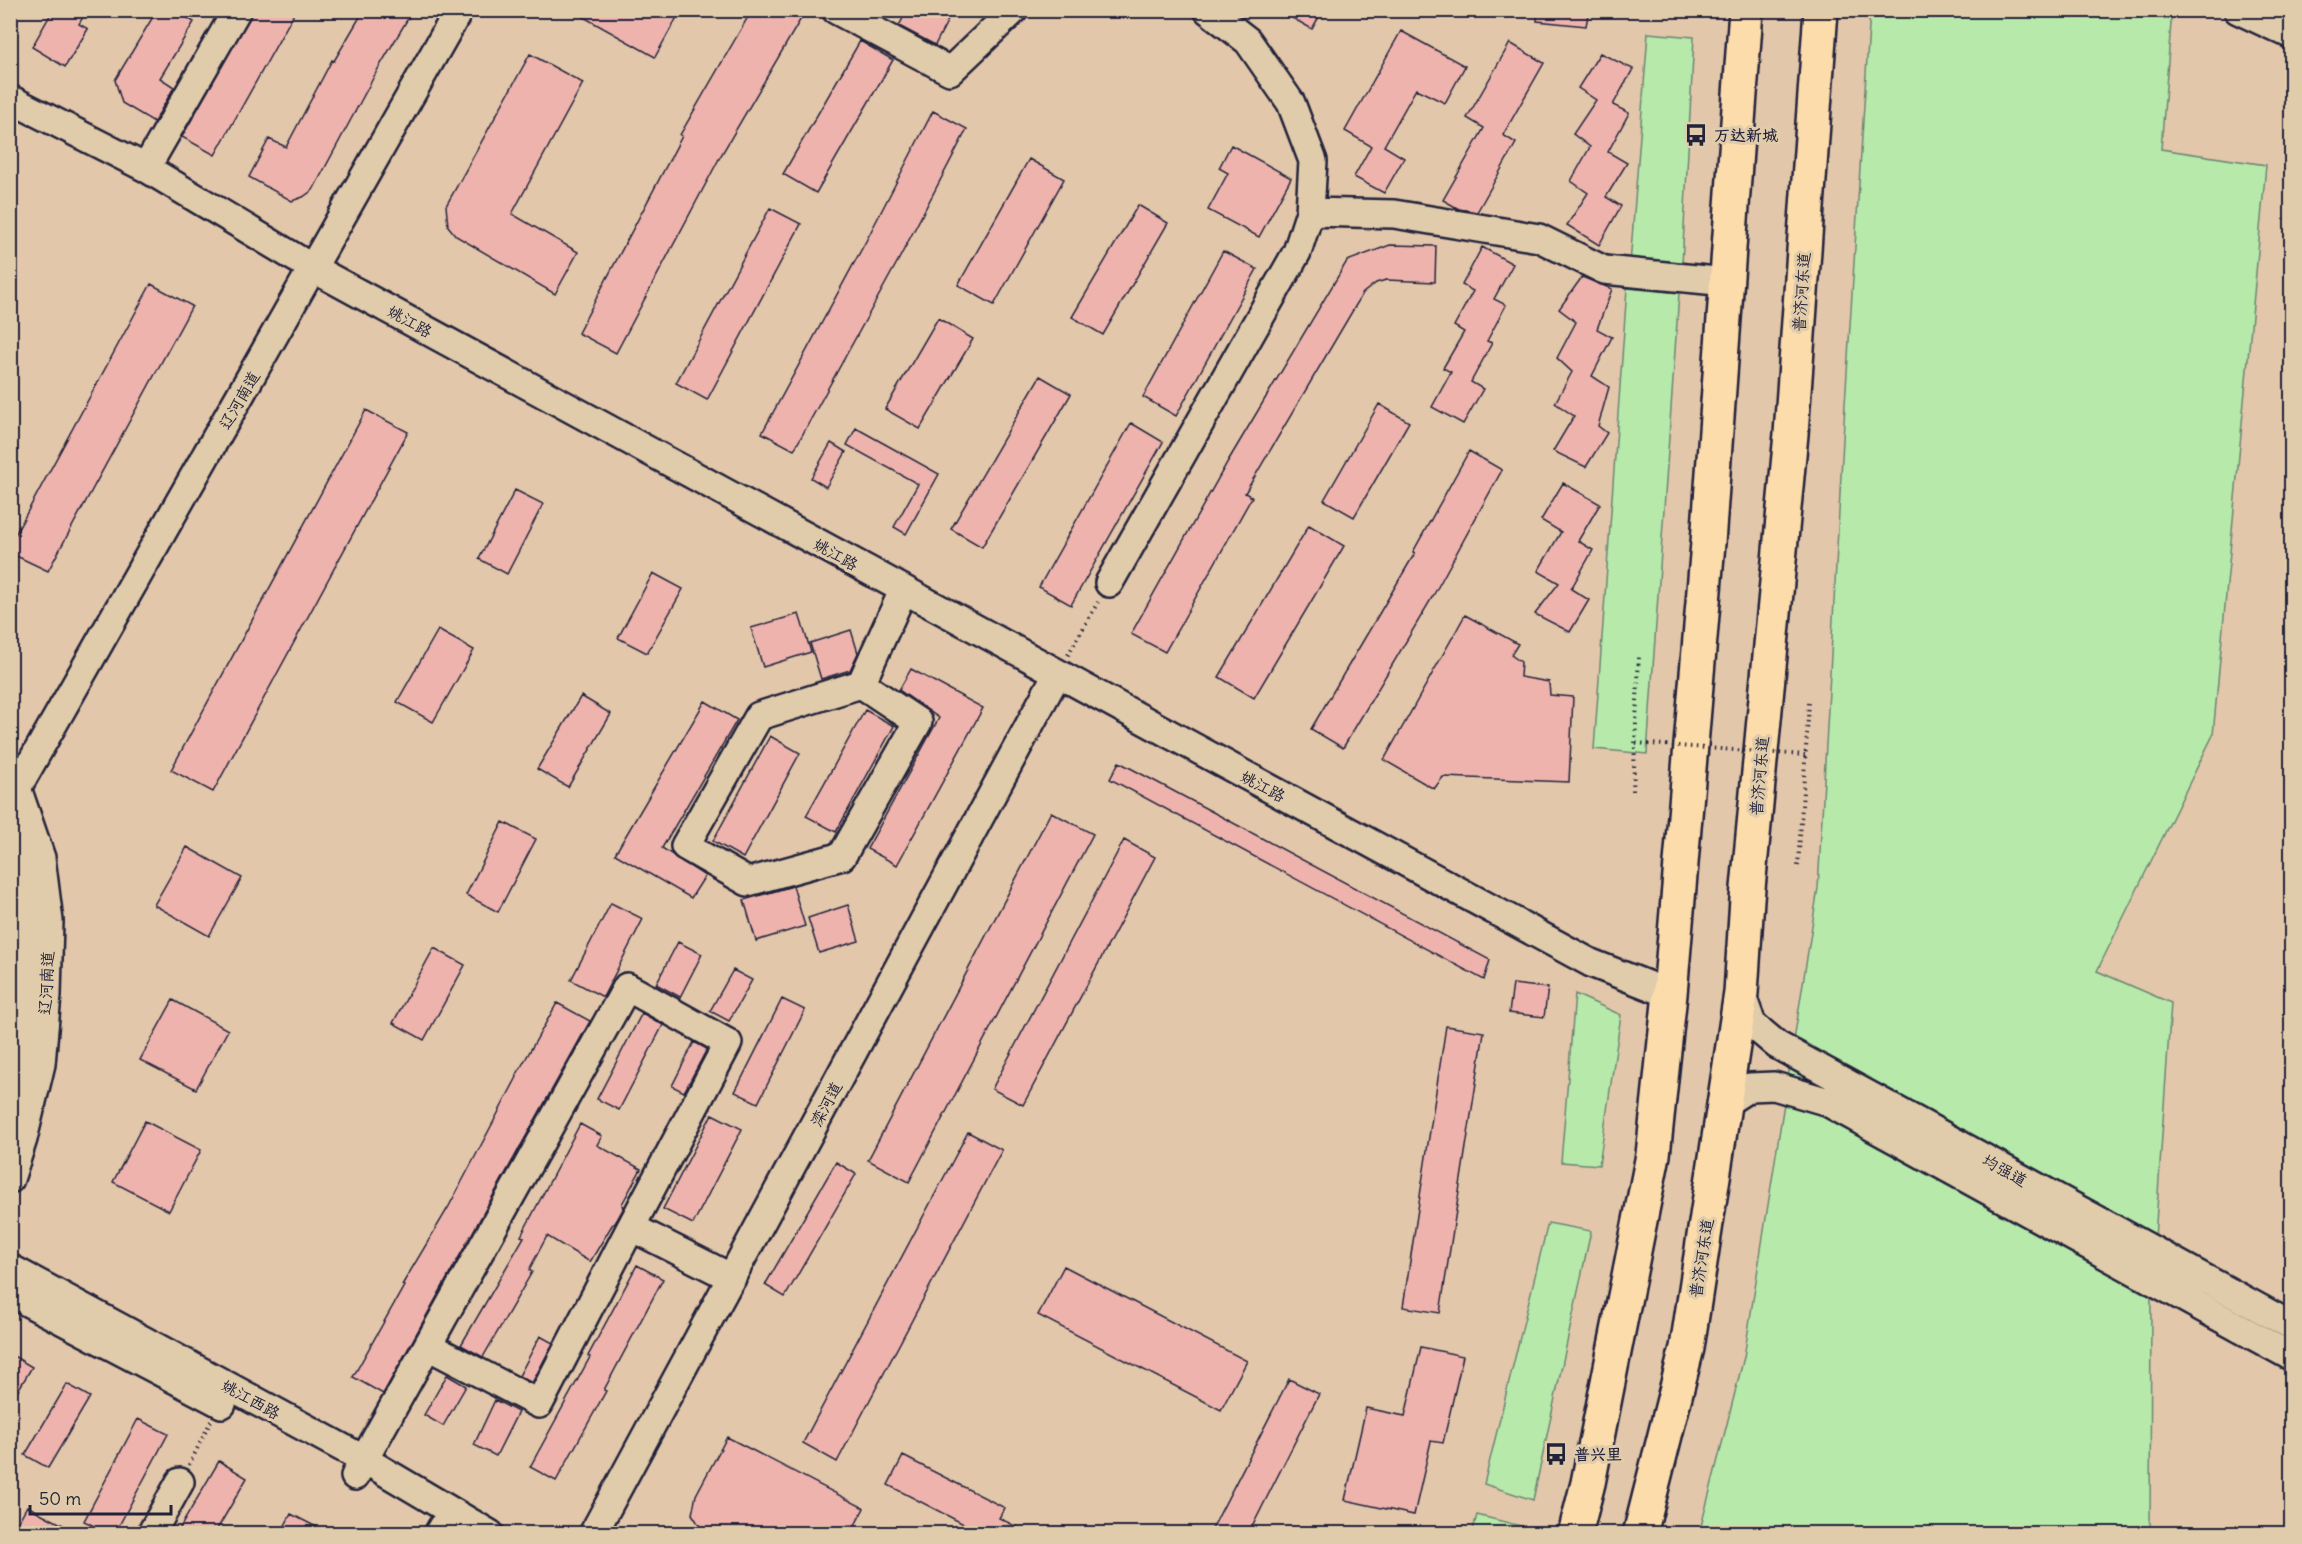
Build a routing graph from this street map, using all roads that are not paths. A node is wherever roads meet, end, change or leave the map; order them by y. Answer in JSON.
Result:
{"nodes":[{"id":1,"x":237,"y":10,"type":"edge"},
{"id":2,"x":459,"y":10,"type":"edge"},
{"id":3,"x":836,"y":10,"type":"edge"},
{"id":4,"x":1014,"y":10,"type":"edge"},
{"id":5,"x":1208,"y":10,"type":"edge"},
{"id":6,"x":1746,"y":10,"type":"edge"},
{"id":7,"x":1821,"y":10,"type":"edge"},
{"id":8,"x":2243,"y":12,"type":"edge"},
{"id":9,"x":2292,"y":35,"type":"edge"},
{"id":10,"x":10,"y":99,"type":"edge"},
{"id":11,"x":146,"y":168,"type":"junction"},
{"id":12,"x":1310,"y":212,"type":"junction"},
{"id":13,"x":314,"y":269,"type":"junction"},
{"id":14,"x":1727,"y":282,"type":"junction"},
{"id":15,"x":1109,"y":583,"type":"road end"},
{"id":16,"x":903,"y":591,"type":"junction"},
{"id":17,"x":1057,"y":674,"type":"junction"},
{"id":18,"x":861,"y":684,"type":"junction"},
{"id":19,"x":13,"y":786,"type":"edge"},
{"id":20,"x":10,"y":823,"type":"edge"},
{"id":21,"x":1741,"y":993,"type":"junction"},
{"id":22,"x":1670,"y":994,"type":"junction"},
{"id":23,"x":1725,"y":1103,"type":"junction"},
{"id":24,"x":10,"y":1114,"type":"edge"},
{"id":25,"x":10,"y":1179,"type":"edge"},
{"id":26,"x":631,"y":1227,"type":"junction"},
{"id":27,"x":10,"y":1268,"type":"edge"},
{"id":28,"x":732,"y":1278,"type":"junction"},
{"id":29,"x":10,"y":1293,"type":"edge"},
{"id":30,"x":2292,"y":1326,"type":"edge"},
{"id":31,"x":428,"y":1346,"type":"junction"},
{"id":32,"x":2292,"y":1357,"type":"edge"},
{"id":33,"x":360,"y":1468,"type":"junction"},
{"id":34,"x":180,"y":1482,"type":"road end"},
{"id":35,"x":445,"y":1531,"type":"edge"},
{"id":36,"x":151,"y":1533,"type":"edge"},
{"id":37,"x":490,"y":1533,"type":"edge"},
{"id":38,"x":593,"y":1533,"type":"edge"},
{"id":39,"x":1575,"y":1533,"type":"edge"},
{"id":40,"x":1640,"y":1533,"type":"edge"}],
"edges":[{"from":1,"to":11,"type":"street"},
{"from":2,"to":13,"type":"street","name":"辽河南道"},
{"from":3,"to":4,"type":"street"},
{"from":5,"to":12,"type":"street"},
{"from":6,"to":14,"type":"main road"},
{"from":7,"to":21,"type":"main road","name":"普济河东道"},
{"from":8,"to":9,"type":"street"},
{"from":10,"to":11,"type":"street","name":"姚江路"},
{"from":11,"to":13,"type":"street","name":"姚江路"},
{"from":12,"to":14,"type":"street"},
{"from":12,"to":15,"type":"street"},
{"from":13,"to":16,"type":"street","name":"姚江路"},
{"from":13,"to":19,"type":"street","name":"辽河南道"},
{"from":14,"to":22,"type":"main road"},
{"from":16,"to":17,"type":"street","name":"姚江路"},
{"from":16,"to":18,"type":"street"},
{"from":17,"to":22,"type":"street","name":"姚江路"},
{"from":17,"to":28,"type":"street","name":"滦河道"},
{"from":18,"to":18,"type":"street"},
{"from":19,"to":25,"type":"street","name":"辽河南道"},
{"from":20,"to":24,"type":"street","name":"辽河南道"},
{"from":21,"to":23,"type":"main road","name":"普济河东道"},
{"from":21,"to":30,"type":"street","name":"均强道"},
{"from":22,"to":39,"type":"main road"},
{"from":23,"to":32,"type":"street","name":"均强道"},
{"from":23,"to":40,"type":"main road","name":"普济河东道"},
{"from":26,"to":28,"type":"street"},
{"from":26,"to":31,"type":"street"},
{"from":26,"to":31,"type":"street"},
{"from":27,"to":33,"type":"street","name":"姚江西路"},
{"from":28,"to":38,"type":"street","name":"滦河道"},
{"from":29,"to":33,"type":"street","name":"姚江西路"},
{"from":31,"to":33,"type":"street"},
{"from":33,"to":35,"type":"street","name":"姚江西路"},
{"from":33,"to":37,"type":"street","name":"姚江西路"},
{"from":34,"to":36,"type":"street"}]}
